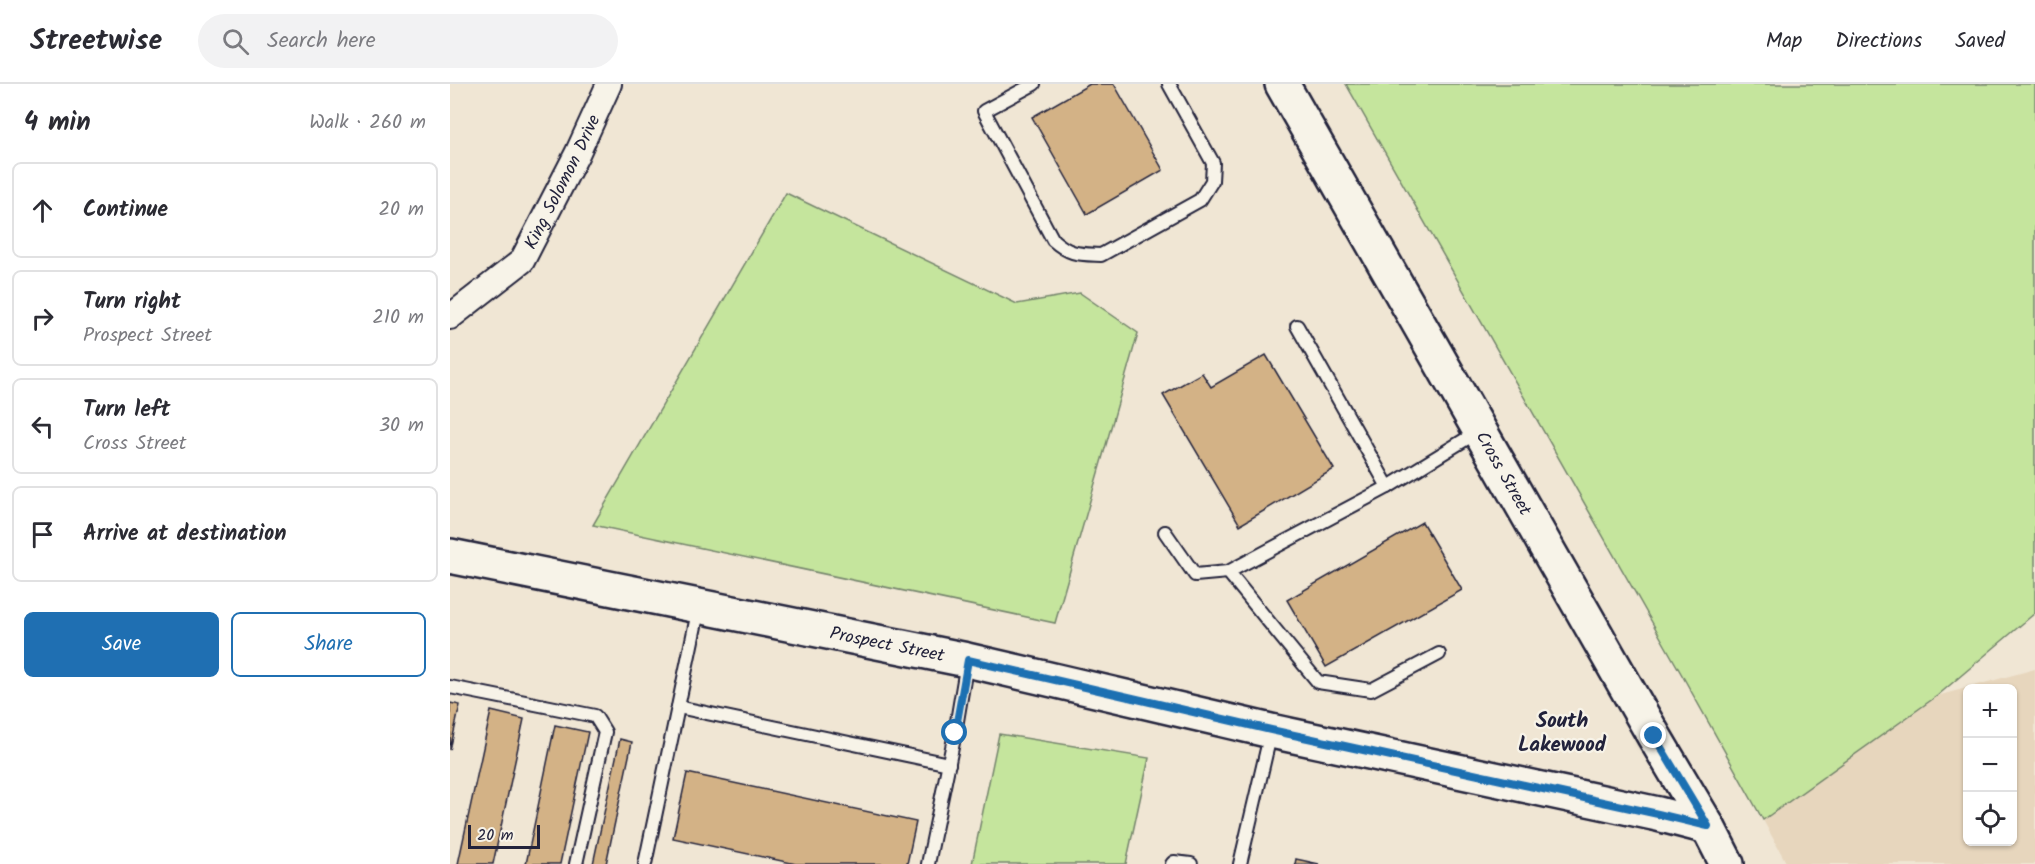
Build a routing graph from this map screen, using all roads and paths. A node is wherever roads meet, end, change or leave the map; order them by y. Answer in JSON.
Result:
{"nodes":[{"id":1,"x":609,"y":84,"type":"edge"},
{"id":2,"x":1034,"y":84,"type":"edge"},
{"id":3,"x":1169,"y":84,"type":"edge"},
{"id":4,"x":1282,"y":84,"type":"edge"},
{"id":5,"x":450,"y":317,"type":"edge"},
{"id":6,"x":1298,"y":326,"type":"dead end"},
{"id":7,"x":1480,"y":431,"type":"junction"},
{"id":8,"x":1388,"y":488,"type":"junction"},
{"id":9,"x":1165,"y":532,"type":"dead end"},
{"id":10,"x":450,"y":556,"type":"edge"},
{"id":11,"x":1228,"y":572,"type":"junction"},
{"id":12,"x":699,"y":606,"type":"junction"},
{"id":13,"x":1439,"y":654,"type":"dead end"},
{"id":14,"x":968,"y":660,"type":"junction"},
{"id":15,"x":450,"y":687,"type":"edge"},
{"id":16,"x":678,"y":707,"type":"junction"},
{"id":17,"x":1271,"y":730,"type":"junction"},
{"id":18,"x":949,"y":764,"type":"junction"},
{"id":19,"x":1708,"y":826,"type":"junction"},
{"id":20,"x":576,"y":864,"type":"edge"},
{"id":21,"x":645,"y":864,"type":"edge"},
{"id":22,"x":928,"y":864,"type":"edge"},
{"id":23,"x":1172,"y":864,"type":"edge"},
{"id":24,"x":1191,"y":864,"type":"edge"},
{"id":25,"x":1240,"y":864,"type":"edge"},
{"id":26,"x":1727,"y":864,"type":"edge"}],
"edges":[{"from":1,"to":5,"type":"street","name":"King Solomon Drive"},
{"from":2,"to":3,"type":"lane"},
{"from":4,"to":7,"type":"street","name":"Cross Street"},
{"from":6,"to":8,"type":"lane"},
{"from":7,"to":8,"type":"lane"},
{"from":7,"to":19,"type":"street","name":"Cross Street"},
{"from":8,"to":11,"type":"lane"},
{"from":9,"to":11,"type":"lane"},
{"from":10,"to":12,"type":"street","name":"Prospect Street"},
{"from":11,"to":13,"type":"lane"},
{"from":12,"to":14,"type":"street","name":"Prospect Street"},
{"from":12,"to":16,"type":"lane"},
{"from":14,"to":17,"type":"street","name":"Prospect Street"},
{"from":14,"to":18,"type":"lane"},
{"from":15,"to":20,"type":"lane"},
{"from":16,"to":18,"type":"lane"},
{"from":16,"to":21,"type":"lane"},
{"from":17,"to":19,"type":"street","name":"Prospect Street"},
{"from":17,"to":25,"type":"lane"},
{"from":18,"to":22,"type":"lane"},
{"from":19,"to":26,"type":"street","name":"Cross Street"},
{"from":23,"to":24,"type":"lane"}]}
